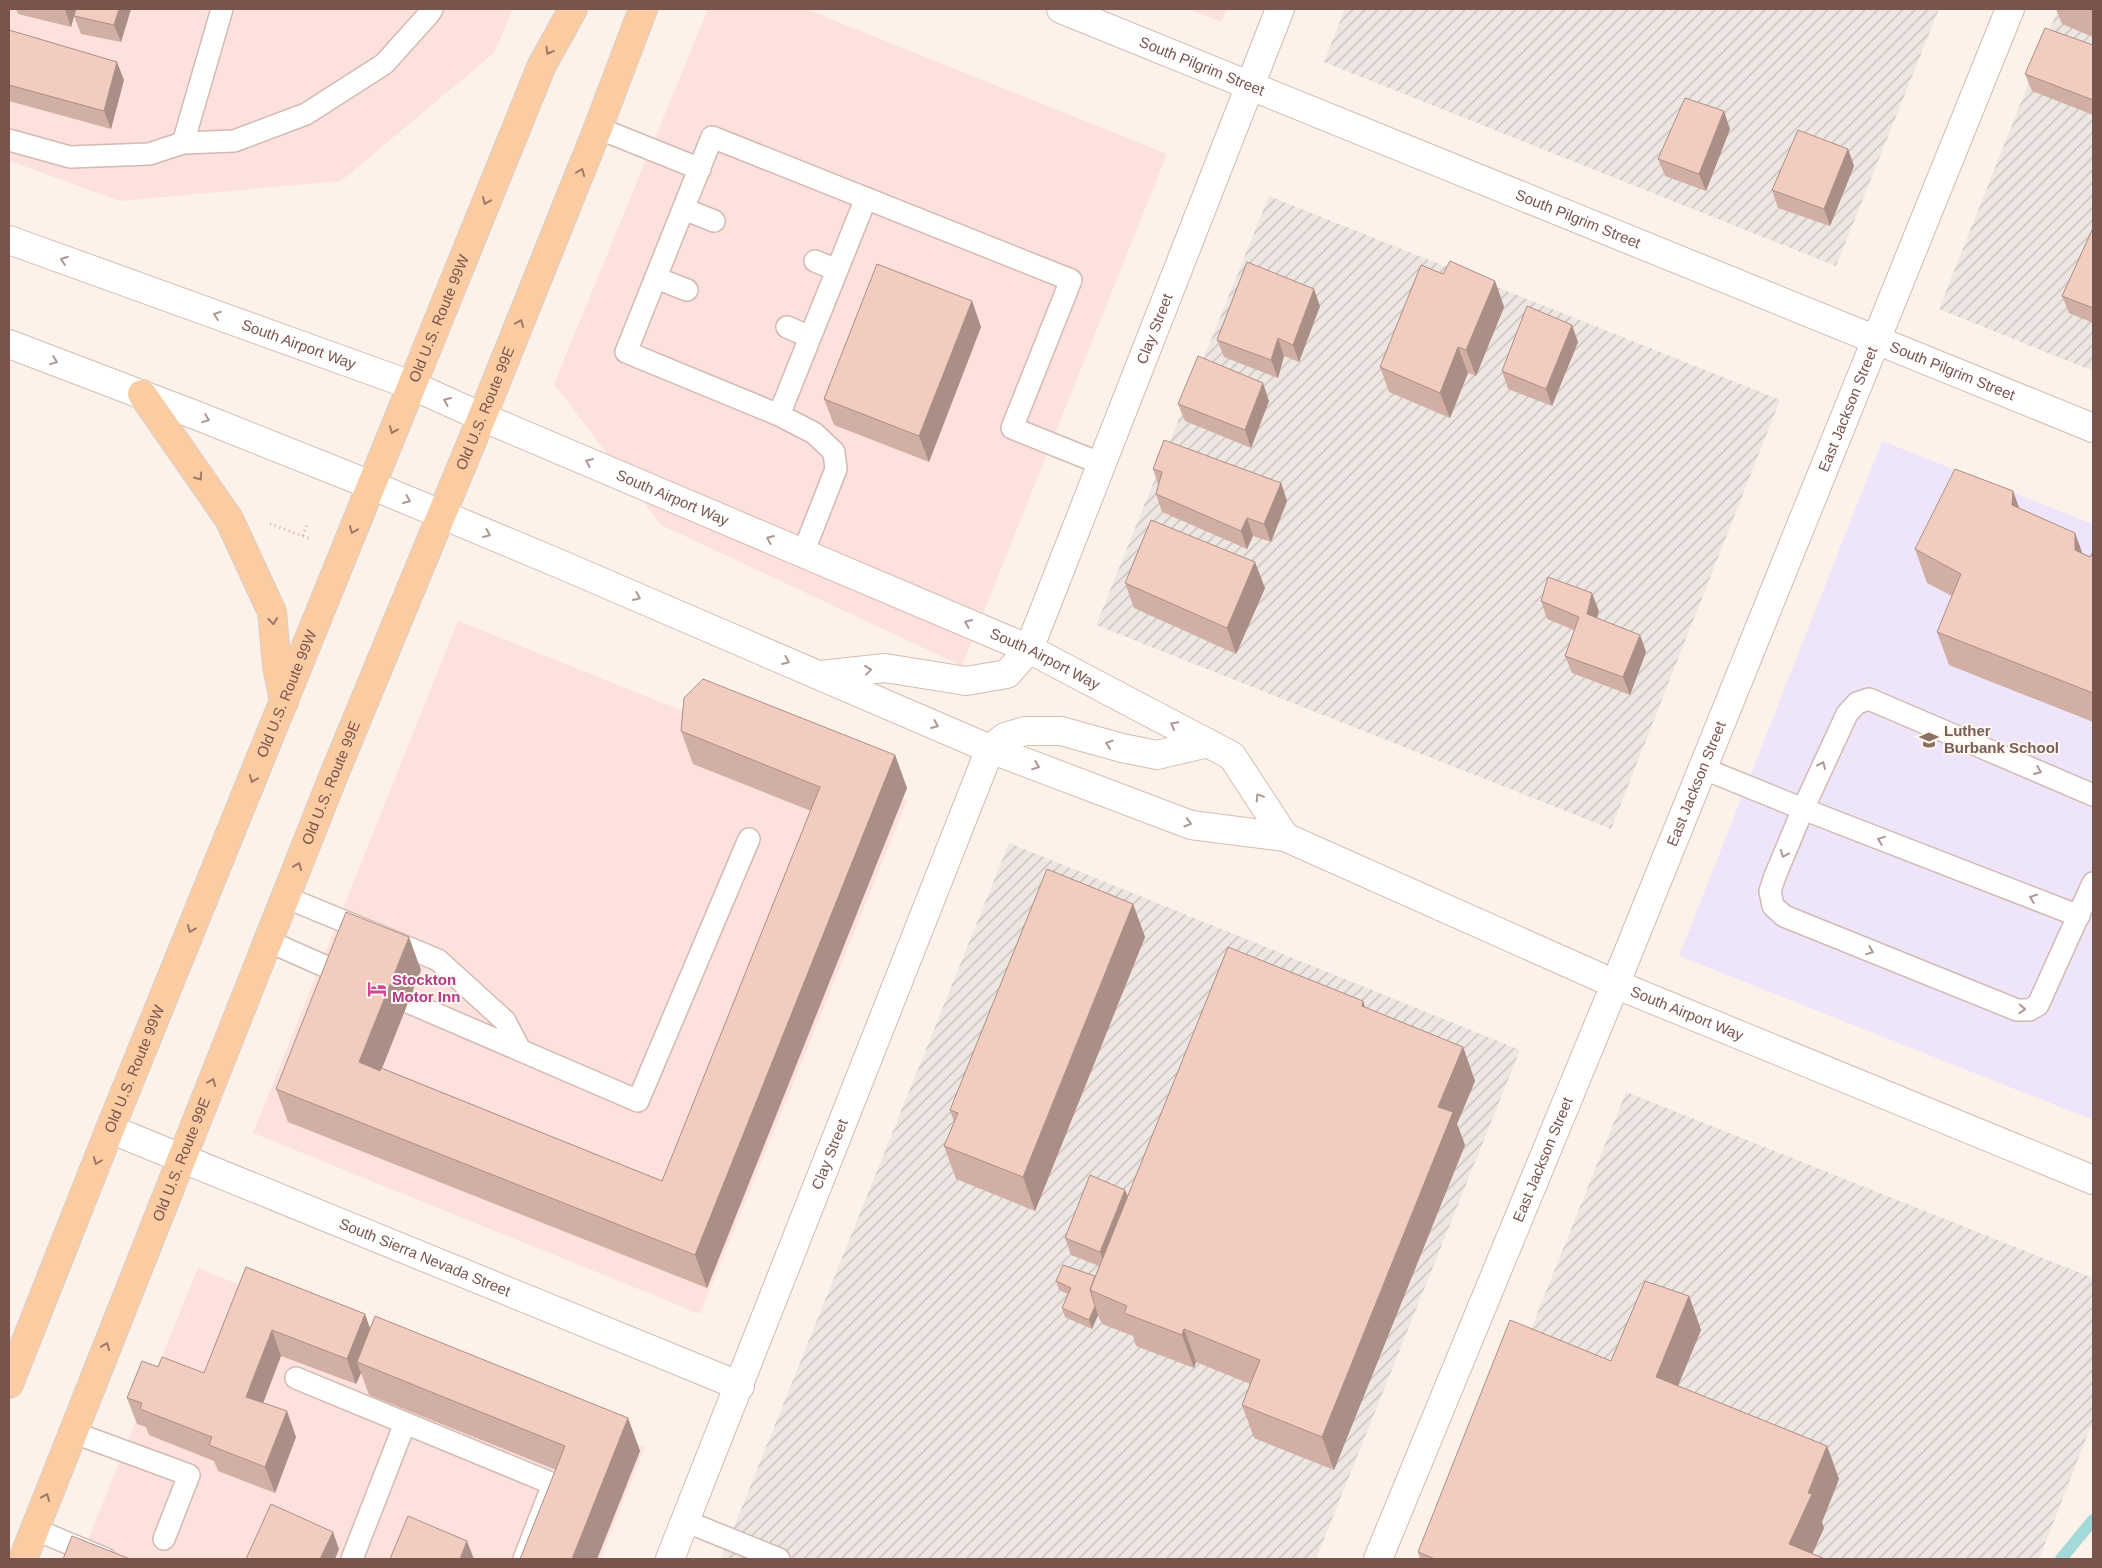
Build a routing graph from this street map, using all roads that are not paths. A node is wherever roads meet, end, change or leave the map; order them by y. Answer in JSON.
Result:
{"nodes":[{"id":1,"x":222,"y":9,"type":"edge"},
{"id":2,"x":432,"y":9,"type":"edge"},
{"id":3,"x":573,"y":9,"type":"edge"},
{"id":4,"x":643,"y":9,"type":"edge"},
{"id":5,"x":1061,"y":9,"type":"edge"},
{"id":6,"x":1280,"y":9,"type":"edge"},
{"id":7,"x":2010,"y":9,"type":"edge"},
{"id":8,"x":1250,"y":85,"type":"junction"},
{"id":9,"x":598,"y":128,"type":"junction"},
{"id":10,"x":9,"y":140,"type":"edge"},
{"id":11,"x":183,"y":143,"type":"junction"},
{"id":12,"x":700,"y":169,"type":"junction"},
{"id":13,"x":866,"y":198,"type":"junction"},
{"id":14,"x":684,"y":209,"type":"junction"},
{"id":15,"x":714,"y":221,"type":"dead end"},
{"id":16,"x":9,"y":240,"type":"edge"},
{"id":17,"x":815,"y":261,"type":"dead end"},
{"id":18,"x":837,"y":270,"type":"junction"},
{"id":19,"x":656,"y":278,"type":"junction"},
{"id":20,"x":687,"y":290,"type":"dead end"},
{"id":21,"x":786,"y":327,"type":"dead end"},
{"id":22,"x":810,"y":337,"type":"junction"},
{"id":23,"x":1875,"y":339,"type":"junction"},
{"id":24,"x":9,"y":344,"type":"edge"},
{"id":25,"x":411,"y":385,"type":"junction"},
{"id":26,"x":142,"y":394,"type":"junction"},
{"id":27,"x":779,"y":415,"type":"junction"},
{"id":28,"x":482,"y":417,"type":"junction"},
{"id":29,"x":2093,"y":428,"type":"edge"},
{"id":30,"x":1102,"y":464,"type":"junction"},
{"id":31,"x":371,"y":485,"type":"junction"},
{"id":32,"x":442,"y":515,"type":"junction"},
{"id":33,"x":803,"y":553,"type":"junction"},
{"id":34,"x":1030,"y":649,"type":"junction"},
{"id":35,"x":820,"y":676,"type":"junction"},
{"id":36,"x":284,"y":702,"type":"junction"},
{"id":37,"x":1208,"y":743,"type":"junction"},
{"id":38,"x":990,"y":749,"type":"junction"},
{"id":39,"x":1702,"y":768,"type":"junction"},
{"id":40,"x":2093,"y":795,"type":"edge"},
{"id":41,"x":1803,"y":809,"type":"junction"},
{"id":42,"x":1285,"y":837,"type":"junction"},
{"id":43,"x":749,"y":839,"type":"dead end"},
{"id":44,"x":2093,"y":883,"type":"edge"},
{"id":45,"x":285,"y":897,"type":"junction"},
{"id":46,"x":2079,"y":916,"type":"junction"},
{"id":47,"x":268,"y":941,"type":"junction"},
{"id":48,"x":347,"y":976,"type":"edge"},
{"id":49,"x":1615,"y":984,"type":"junction"},
{"id":50,"x":408,"y":1002,"type":"dead end"},
{"id":51,"x":520,"y":1050,"type":"junction"},
{"id":52,"x":110,"y":1129,"type":"junction"},
{"id":53,"x":181,"y":1160,"type":"junction"},
{"id":54,"x":2093,"y":1180,"type":"edge"},
{"id":55,"x":296,"y":1378,"type":"dead end"},
{"id":56,"x":9,"y":1384,"type":"edge"},
{"id":57,"x":740,"y":1386,"type":"junction"},
{"id":58,"x":405,"y":1423,"type":"junction"},
{"id":59,"x":72,"y":1432,"type":"junction"},
{"id":60,"x":685,"y":1521,"type":"junction"},
{"id":61,"x":34,"y":1530,"type":"junction"},
{"id":62,"x":164,"y":1539,"type":"dead end"},
{"id":63,"x":23,"y":1559,"type":"edge"},
{"id":64,"x":106,"y":1559,"type":"edge"},
{"id":65,"x":352,"y":1559,"type":"edge"},
{"id":66,"x":524,"y":1559,"type":"edge"},
{"id":67,"x":670,"y":1559,"type":"edge"},
{"id":68,"x":779,"y":1559,"type":"edge"},
{"id":69,"x":1378,"y":1559,"type":"edge"}],
"edges":[{"from":1,"to":11,"type":"lane"},
{"from":2,"to":11,"type":"lane"},
{"from":3,"to":25,"type":"main road","name":"Old U.S. Route 99W","one_way":true},
{"from":4,"to":9,"type":"main road","name":"Old U.S. Route 99E"},
{"from":5,"to":8,"type":"street","name":"South Pilgrim Street"},
{"from":6,"to":8,"type":"street","name":"Clay Street"},
{"from":7,"to":23,"type":"street","name":"East Jackson Street"},
{"from":8,"to":23,"type":"street","name":"South Pilgrim Street"},
{"from":8,"to":30,"type":"street","name":"Clay Street"},
{"from":9,"to":12,"type":"lane"},
{"from":28,"to":9,"type":"main road","name":"Old U.S. Route 99E","one_way":true},
{"from":10,"to":11,"type":"lane"},
{"from":12,"to":13,"type":"lane"},
{"from":12,"to":14,"type":"lane"},
{"from":13,"to":18,"type":"lane"},
{"from":13,"to":30,"type":"lane"},
{"from":14,"to":15,"type":"lane"},
{"from":14,"to":19,"type":"lane"},
{"from":25,"to":16,"type":"street","name":"South Airport Way","one_way":true},
{"from":17,"to":18,"type":"lane"},
{"from":18,"to":22,"type":"lane"},
{"from":19,"to":20,"type":"lane"},
{"from":19,"to":27,"type":"lane"},
{"from":21,"to":22,"type":"lane"},
{"from":22,"to":27,"type":"lane"},
{"from":23,"to":29,"type":"street","name":"South Pilgrim Street"},
{"from":23,"to":39,"type":"street","name":"East Jackson Street"},
{"from":24,"to":26,"type":"street","name":"South Airport Way","one_way":true},
{"from":28,"to":25,"type":"street","name":"South Airport Way","one_way":true},
{"from":25,"to":31,"type":"main road","name":"Old U.S. Route 99W","one_way":true},
{"from":26,"to":31,"type":"street","name":"South Airport Way","one_way":true},
{"from":26,"to":36,"type":"main road","one_way":true},
{"from":27,"to":33,"type":"lane"},
{"from":28,"to":32,"type":"main road","name":"Old U.S. Route 99E"},
{"from":33,"to":28,"type":"street","name":"South Airport Way","one_way":true},
{"from":30,"to":34,"type":"street","name":"Clay Street"},
{"from":31,"to":32,"type":"street","name":"South Airport Way","one_way":true},
{"from":31,"to":36,"type":"main road","name":"Old U.S. Route 99W","one_way":true},
{"from":32,"to":35,"type":"street","name":"South Airport Way","one_way":true},
{"from":45,"to":32,"type":"main road","name":"Old U.S. Route 99E","one_way":true},
{"from":34,"to":33,"type":"street","name":"South Airport Way","one_way":true},
{"from":35,"to":34,"type":"street","one_way":true},
{"from":37,"to":34,"type":"street","name":"South Airport Way","one_way":true},
{"from":35,"to":38,"type":"street","name":"South Airport Way","one_way":true},
{"from":36,"to":52,"type":"main road","name":"Old U.S. Route 99W","one_way":true},
{"from":37,"to":38,"type":"street","one_way":true},
{"from":42,"to":37,"type":"street","name":"South Airport Way","one_way":true},
{"from":38,"to":42,"type":"street","name":"South Airport Way","one_way":true},
{"from":38,"to":57,"type":"street","name":"Clay Street"},
{"from":39,"to":41,"type":"lane"},
{"from":39,"to":49,"type":"street","name":"East Jackson Street"},
{"from":41,"to":40,"type":"lane","one_way":true},
{"from":46,"to":41,"type":"lane","one_way":true},
{"from":41,"to":46,"type":"lane","one_way":true},
{"from":42,"to":49,"type":"street","name":"South Airport Way"},
{"from":43,"to":51,"type":"lane"},
{"from":44,"to":46,"type":"lane"},
{"from":45,"to":47,"type":"main road","name":"Old U.S. Route 99E"},
{"from":45,"to":51,"type":"lane"},
{"from":47,"to":48,"type":"lane"},
{"from":53,"to":47,"type":"main road","name":"Old U.S. Route 99E","one_way":true},
{"from":49,"to":54,"type":"street","name":"South Airport Way"},
{"from":49,"to":69,"type":"street","name":"East Jackson Street"},
{"from":50,"to":51,"type":"lane"},
{"from":52,"to":53,"type":"street","name":"South Sierra Nevada Street"},
{"from":52,"to":56,"type":"main road","name":"Old U.S. Route 99W","one_way":true},
{"from":53,"to":57,"type":"street","name":"South Sierra Nevada Street"},
{"from":59,"to":53,"type":"main road","name":"Old U.S. Route 99E","one_way":true},
{"from":55,"to":58,"type":"lane"},
{"from":57,"to":60,"type":"street","name":"Clay Street"},
{"from":58,"to":65,"type":"lane"},
{"from":58,"to":66,"type":"lane"},
{"from":61,"to":59,"type":"main road","name":"Old U.S. Route 99E","one_way":true},
{"from":59,"to":62,"type":"lane"},
{"from":60,"to":67,"type":"street","name":"Clay Street"},
{"from":60,"to":68,"type":"lane"},
{"from":61,"to":63,"type":"main road","name":"Old U.S. Route 99E"},
{"from":61,"to":64,"type":"lane"}]}
